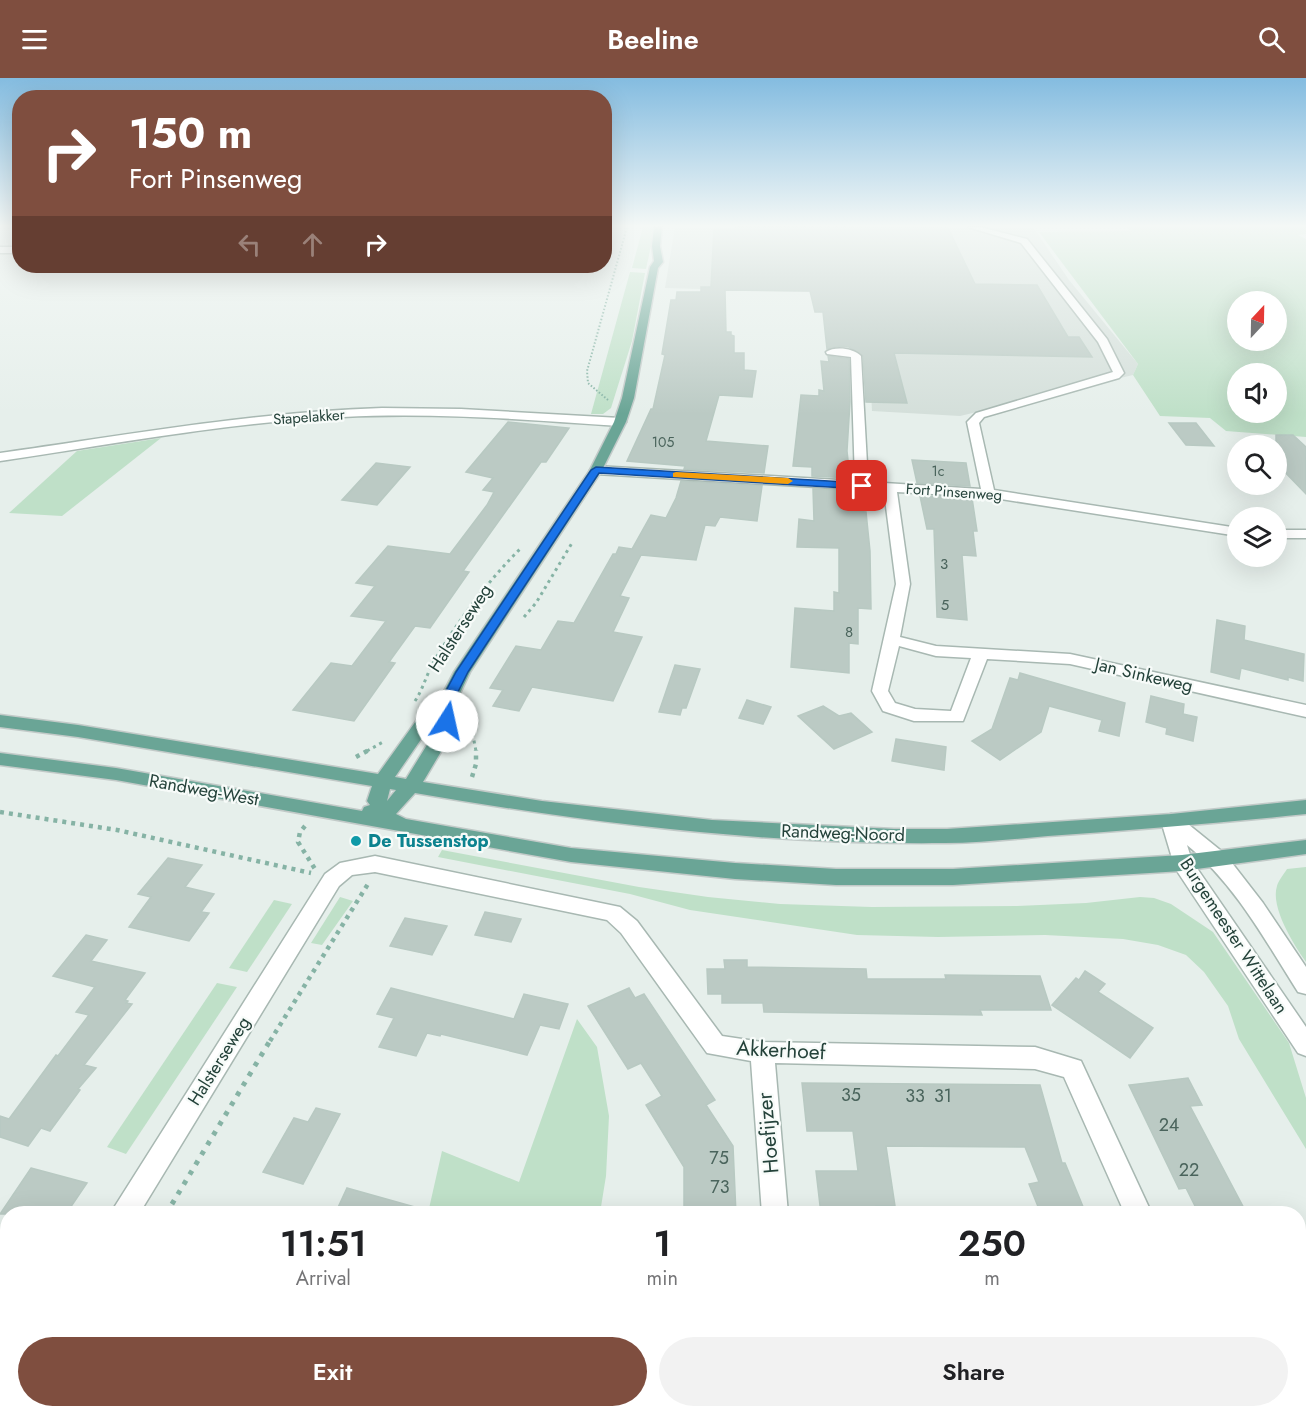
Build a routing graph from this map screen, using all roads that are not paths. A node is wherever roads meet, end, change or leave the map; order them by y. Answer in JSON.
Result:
{"nodes":[{"id":1,"x":650,"y":289,"type":"edge"},
{"id":2,"x":1062,"y":289,"type":"edge"},
{"id":3,"x":831,"y":352,"type":"dead end"},
{"id":4,"x":614,"y":422,"type":"junction"},
{"id":5,"x":0,"y":458,"type":"edge"},
{"id":6,"x":596,"y":470,"type":"junction"},
{"id":7,"x":862,"y":486,"type":"junction"},
{"id":8,"x":987,"y":487,"type":"junction"},
{"id":9,"x":890,"y":488,"type":"junction"},
{"id":10,"x":1227,"y":530,"type":"edge"},
{"id":11,"x":1287,"y":535,"type":"edge"},
{"id":12,"x":1305,"y":536,"type":"edge"},
{"id":13,"x":892,"y":640,"type":"junction"},
{"id":14,"x":981,"y":652,"type":"junction"},
{"id":15,"x":446,"y":704,"type":"junction"},
{"id":16,"x":1306,"y":711,"type":"edge"},
{"id":17,"x":0,"y":721,"type":"edge"},
{"id":18,"x":0,"y":759,"type":"edge"},
{"id":19,"x":382,"y":782,"type":"junction"},
{"id":20,"x":410,"y":787,"type":"junction"},
{"id":21,"x":1306,"y":807,"type":"edge"},
{"id":22,"x":382,"y":810,"type":"junction"},
{"id":23,"x":321,"y":812,"type":"junction"},
{"id":24,"x":1171,"y":821,"type":"junction"},
{"id":25,"x":407,"y":827,"type":"junction"},
{"id":26,"x":1306,"y":847,"type":"edge"},
{"id":27,"x":1218,"y":859,"type":"junction"},
{"id":28,"x":1182,"y":863,"type":"junction"},
{"id":29,"x":326,"y":877,"type":"joint"},
{"id":30,"x":1306,"y":985,"type":"edge"},
{"id":31,"x":1306,"y":1046,"type":"edge"},
{"id":32,"x":762,"y":1052,"type":"junction"},
{"id":33,"x":128,"y":1206,"type":"edge"},
{"id":34,"x":774,"y":1206,"type":"edge"},
{"id":35,"x":1135,"y":1206,"type":"edge"}],
"edges":[{"from":1,"to":4,"type":"main road","name":"Halsterseweg"},
{"from":2,"to":8,"type":"street"},
{"from":3,"to":7,"type":"street"},
{"from":4,"to":5,"type":"street","name":"Stapelakker"},
{"from":4,"to":6,"type":"main road","name":"Halsterseweg"},
{"from":6,"to":7,"type":"street","name":"Fort Pinsenweg"},
{"from":6,"to":15,"type":"main road","name":"Halsterseweg"},
{"from":7,"to":9,"type":"street","name":"Fort Pinsenweg"},
{"from":8,"to":9,"type":"street","name":"Fort Pinsenweg"},
{"from":8,"to":10,"type":"street","name":"Fort Pinsenweg"},
{"from":9,"to":13,"type":"street"},
{"from":11,"to":12,"type":"street"},
{"from":13,"to":14,"type":"street","name":"Jan Sinkeweg"},
{"from":13,"to":14,"type":"street"},
{"from":14,"to":16,"type":"street","name":"Jan Sinkeweg"},
{"from":15,"to":19,"type":"main road","name":"Halsterseweg"},
{"from":15,"to":20,"type":"main road","name":"Halsterseweg"},
{"from":17,"to":19,"type":"main road","name":"Randweg-West"},
{"from":18,"to":23,"type":"main road","name":"Randweg-West"},
{"from":19,"to":20,"type":"main road","name":"Randweg-Noord"},
{"from":19,"to":22,"type":"main road"},
{"from":20,"to":22,"type":"main road","name":"Halsterseweg"},
{"from":20,"to":24,"type":"main road","name":"Randweg-Noord"},
{"from":21,"to":24,"type":"main road","name":"Randweg-Noord"},
{"from":22,"to":23,"type":"main road","name":"Halsterseweg"},
{"from":22,"to":25,"type":"main road"},
{"from":23,"to":25,"type":"main road","name":"Randweg-West"},
{"from":24,"to":27,"type":"street","name":"Burgemeester Wittelaan"},
{"from":24,"to":28,"type":"street","name":"Burgemeester Wittelaan"},
{"from":25,"to":28,"type":"main road"},
{"from":26,"to":27,"type":"main road"},
{"from":27,"to":28,"type":"main road"},
{"from":27,"to":30,"type":"street","name":"Burgemeester Wittelaan"},
{"from":28,"to":31,"type":"street","name":"Burgemeester Wittelaan"},
{"from":29,"to":32,"type":"street","name":"Akkerhoef"},
{"from":29,"to":33,"type":"street","name":"Halsterseweg"},
{"from":32,"to":34,"type":"street","name":"Hoefijzer"},
{"from":32,"to":35,"type":"street","name":"Akkerhoef"}]}
